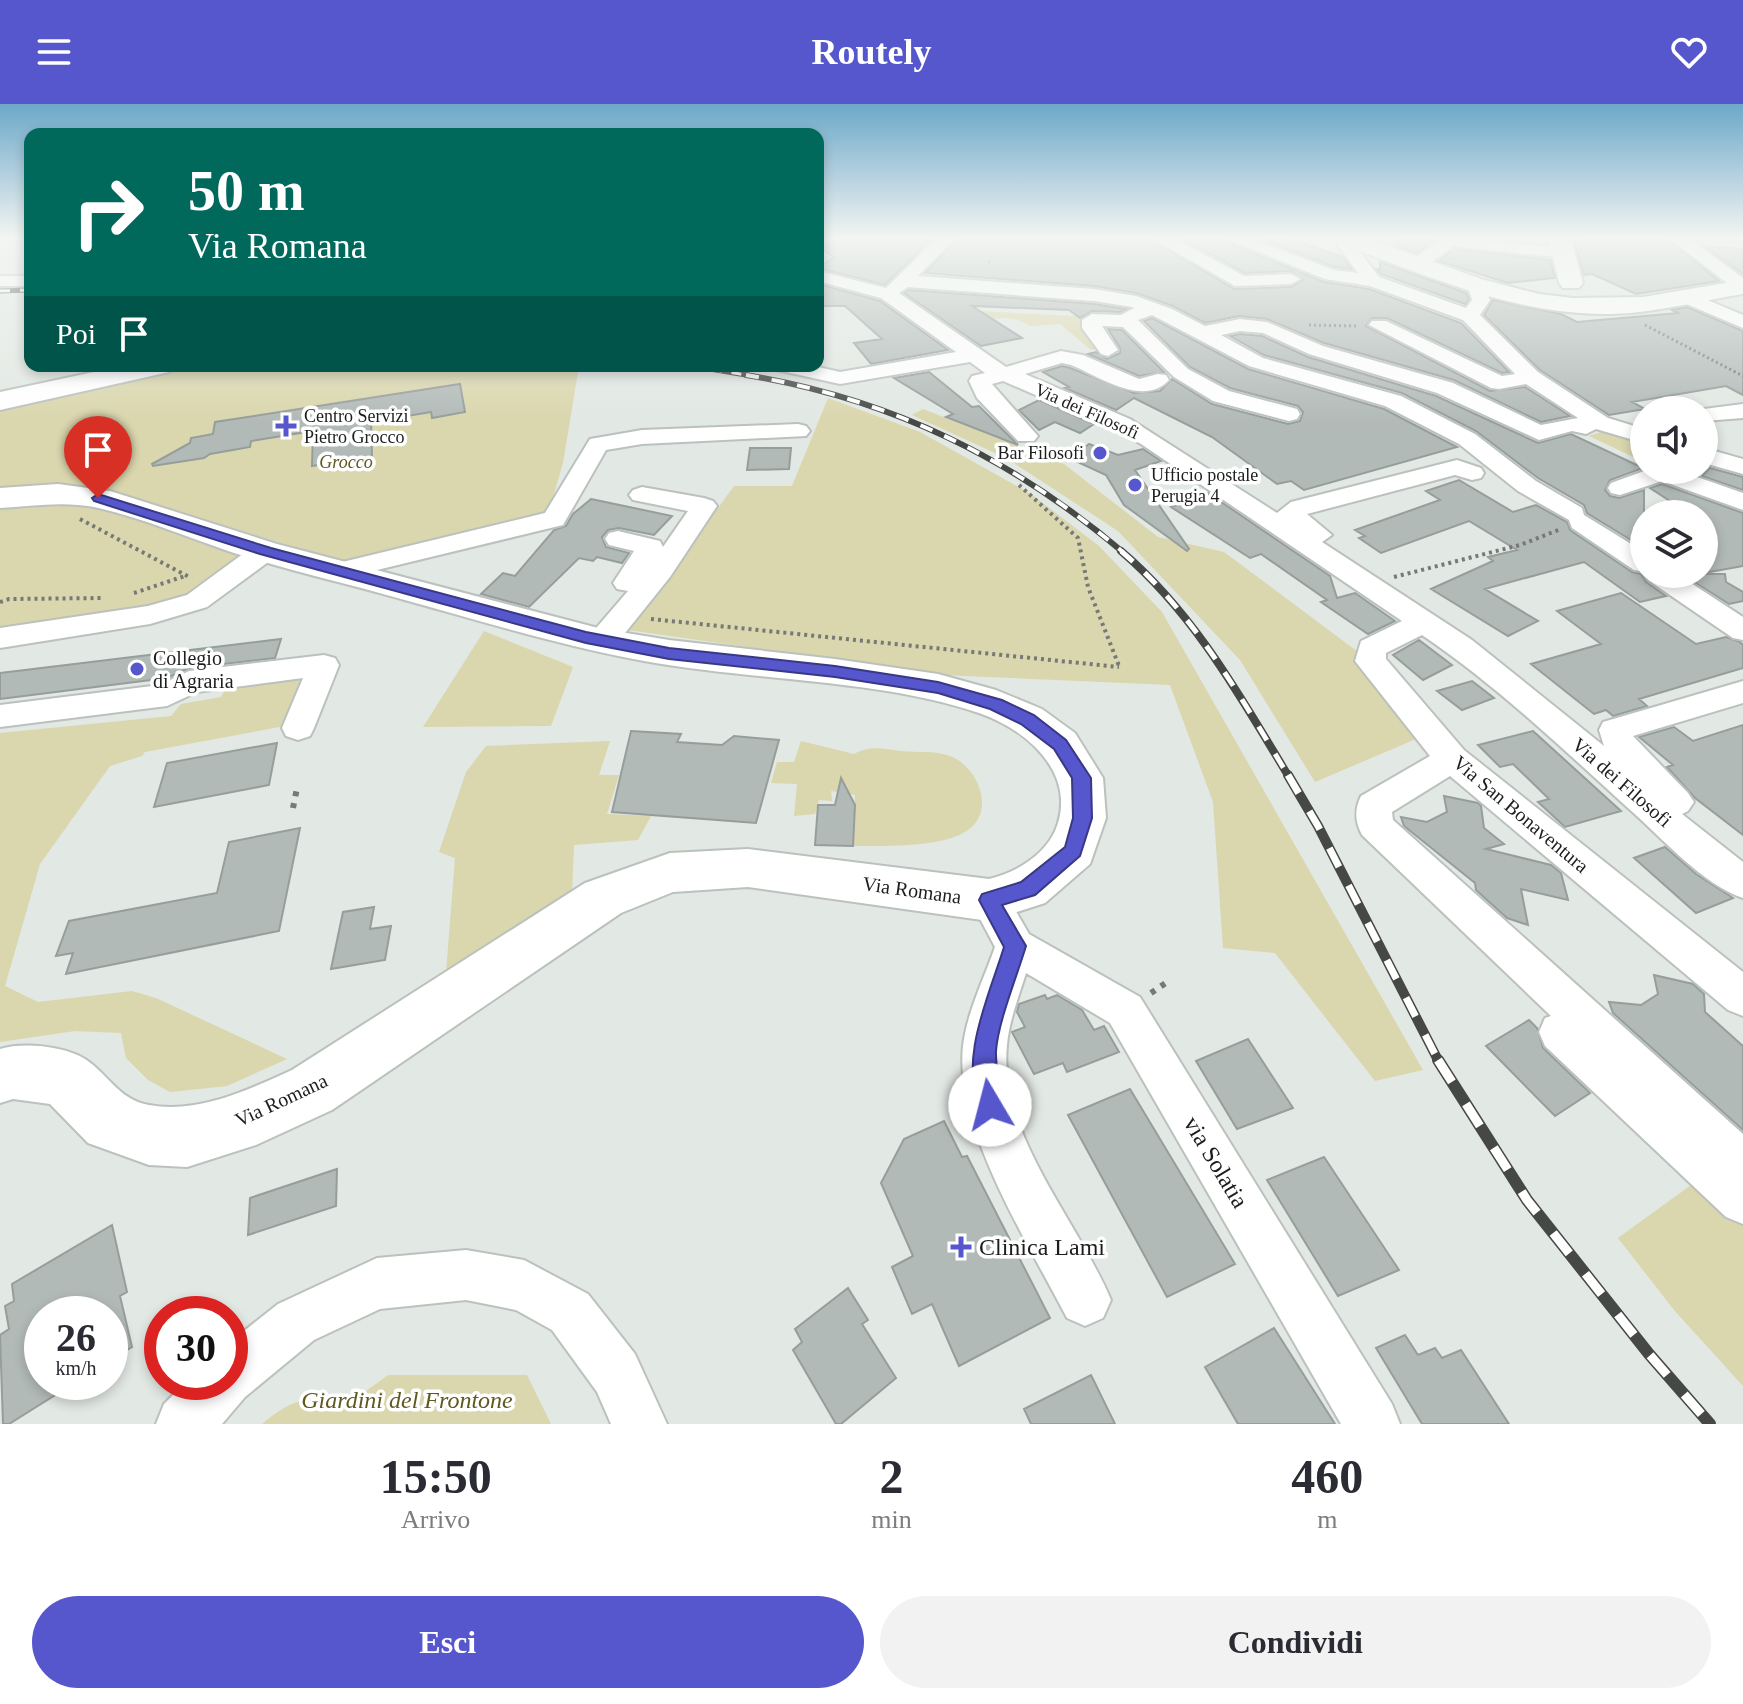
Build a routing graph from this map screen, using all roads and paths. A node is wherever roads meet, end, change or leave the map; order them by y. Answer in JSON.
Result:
{"nodes":[{"id":1,"x":909,"y":299,"type":"edge"},
{"id":2,"x":1125,"y":299,"type":"edge"},
{"id":3,"x":1458,"y":299,"type":"edge"},
{"id":4,"x":1470,"y":299,"type":"edge"},
{"id":5,"x":1508,"y":299,"type":"edge"},
{"id":6,"x":1534,"y":299,"type":"edge"},
{"id":7,"x":1573,"y":299,"type":"edge"},
{"id":8,"x":1609,"y":299,"type":"edge"},
{"id":9,"x":1688,"y":299,"type":"edge"},
{"id":10,"x":1615,"y":300,"type":"junction"},
{"id":11,"x":1475,"y":302,"type":"junction"},
{"id":12,"x":1663,"y":304,"type":"junction"},
{"id":13,"x":1152,"y":308,"type":"junction"},
{"id":14,"x":1128,"y":321,"type":"junction"},
{"id":15,"x":1743,"y":322,"type":"edge"},
{"id":16,"x":1307,"y":325,"type":"dead end"},
{"id":17,"x":1381,"y":326,"type":"joint"},
{"id":18,"x":1202,"y":333,"type":"junction"},
{"id":19,"x":1108,"y":350,"type":"dead end"},
{"id":20,"x":974,"y":355,"type":"junction"},
{"id":21,"x":1743,"y":368,"type":"edge"},
{"id":22,"x":1731,"y":370,"type":"junction"},
{"id":23,"x":132,"y":372,"type":"edge"},
{"id":24,"x":812,"y":372,"type":"edge"},
{"id":25,"x":1003,"y":374,"type":"junction"},
{"id":26,"x":1743,"y":376,"type":"edge"},
{"id":27,"x":1530,"y":377,"type":"junction"},
{"id":28,"x":1158,"y":380,"type":"dead end"},
{"id":29,"x":0,"y":401,"type":"edge"},
{"id":30,"x":1743,"y":411,"type":"edge"},
{"id":31,"x":1718,"y":413,"type":"edge"},
{"id":32,"x":1289,"y":414,"type":"dead end"},
{"id":33,"x":1630,"y":421,"type":"edge"},
{"id":34,"x":1122,"y":424,"type":"junction"},
{"id":35,"x":1593,"y":425,"type":"junction"},
{"id":36,"x":798,"y":431,"type":"dead end"},
{"id":37,"x":1630,"y":433,"type":"edge"},
{"id":38,"x":1026,"y":436,"type":"dead end"},
{"id":39,"x":1093,"y":440,"type":"dead end"},
{"id":40,"x":1493,"y":457,"type":"junction"},
{"id":41,"x":1718,"y":459,"type":"edge"},
{"id":42,"x":1743,"y":467,"type":"edge"},
{"id":43,"x":1472,"y":473,"type":"dead end"},
{"id":44,"x":1019,"y":485,"type":"dead end"},
{"id":45,"x":1620,"y":488,"type":"dead end"},
{"id":46,"x":642,"y":495,"type":"dead end"},
{"id":47,"x":0,"y":498,"type":"edge"},
{"id":48,"x":1743,"y":502,"type":"edge"},
{"id":49,"x":72,"y":515,"type":"dead end"},
{"id":50,"x":1577,"y":517,"type":"junction"},
{"id":51,"x":618,"y":539,"type":"dead end"},
{"id":52,"x":265,"y":551,"type":"junction"},
{"id":53,"x":1630,"y":554,"type":"edge"},
{"id":54,"x":1346,"y":569,"type":"junction"},
{"id":55,"x":340,"y":571,"type":"junction"},
{"id":56,"x":186,"y":575,"type":"junction"},
{"id":57,"x":1400,"y":575,"type":"dead end"},
{"id":58,"x":1679,"y":588,"type":"edge"},
{"id":59,"x":214,"y":591,"type":"junction"},
{"id":60,"x":122,"y":597,"type":"dead end"},
{"id":61,"x":108,"y":598,"type":"dead end"},
{"id":62,"x":0,"y":602,"type":"edge"},
{"id":63,"x":1424,"y":622,"type":"junction"},
{"id":64,"x":604,"y":631,"type":"junction"},
{"id":65,"x":1743,"y":631,"type":"edge"},
{"id":66,"x":0,"y":638,"type":"edge"},
{"id":67,"x":1743,"y":692,"type":"edge"},
{"id":68,"x":0,"y":716,"type":"edge"},
{"id":69,"x":298,"y":728,"type":"dead end"},
{"id":70,"x":1452,"y":759,"type":"junction"},
{"id":71,"x":297,"y":788,"type":"dead end"},
{"id":72,"x":293,"y":808,"type":"dead end"},
{"id":73,"x":1696,"y":847,"type":"junction"},
{"id":74,"x":1743,"y":883,"type":"edge"},
{"id":75,"x":989,"y":900,"type":"junction"},
{"id":76,"x":1015,"y":946,"type":"junction"},
{"id":77,"x":1743,"y":997,"type":"edge"},
{"id":78,"x":1560,"y":1032,"type":"dead end"},
{"id":79,"x":0,"y":1076,"type":"edge"},
{"id":80,"x":1743,"y":1166,"type":"edge"},
{"id":81,"x":1743,"y":1200,"type":"edge"},
{"id":82,"x":1085,"y":1300,"type":"dead end"},
{"id":83,"x":248,"y":1361,"type":"edge"},
{"id":84,"x":207,"y":1400,"type":"edge"},
{"id":85,"x":184,"y":1424,"type":"edge"},
{"id":86,"x":639,"y":1424,"type":"edge"},
{"id":87,"x":1372,"y":1424,"type":"edge"}],
"edges":[{"from":1,"to":20,"type":"street","name":"Via dei Filosofi"},
{"from":2,"to":13,"type":"street"},
{"from":3,"to":11,"type":"street"},
{"from":4,"to":11,"type":"main road"},
{"from":5,"to":11,"type":"main road"},
{"from":6,"to":12,"type":"main road"},
{"from":7,"to":10,"type":"street"},
{"from":8,"to":10,"type":"main road"},
{"from":9,"to":12,"type":"main road"},
{"from":10,"to":12,"type":"main road"},
{"from":11,"to":27,"type":"street"},
{"from":12,"to":15,"type":"street"},
{"from":12,"to":22,"type":"path"},
{"from":13,"to":14,"type":"street"},
{"from":13,"to":18,"type":"street"},
{"from":14,"to":19,"type":"street"},
{"from":14,"to":32,"type":"street"},
{"from":16,"to":17,"type":"path"},
{"from":17,"to":27,"type":"street"},
{"from":18,"to":35,"type":"street"},
{"from":18,"to":40,"type":"street"},
{"from":20,"to":24,"type":"street"},
{"from":20,"to":25,"type":"street","name":"Via dei Filosofi"},
{"from":21,"to":22,"type":"path"},
{"from":22,"to":26,"type":"path"},
{"from":23,"to":29,"type":"main road"},
{"from":25,"to":28,"type":"street"},
{"from":25,"to":34,"type":"street","name":"Via dei Filosofi"},
{"from":25,"to":38,"type":"street"},
{"from":27,"to":35,"type":"street"},
{"from":30,"to":31,"type":"street"},
{"from":33,"to":35,"type":"street"},
{"from":34,"to":39,"type":"street"},
{"from":34,"to":54,"type":"street","name":"Via dei Filosofi"},
{"from":35,"to":37,"type":"street"},
{"from":35,"to":40,"type":"street"},
{"from":36,"to":55,"type":"street"},
{"from":40,"to":50,"type":"street"},
{"from":41,"to":42,"type":"street"},
{"from":43,"to":54,"type":"street","name":"Via dei Filosofi"},
{"from":44,"to":64,"type":"path"},
{"from":45,"to":48,"type":"street"},
{"from":46,"to":64,"type":"street"},
{"from":47,"to":52,"type":"main road","name":"Via Romana"},
{"from":49,"to":56,"type":"path"},
{"from":50,"to":53,"type":"street"},
{"from":50,"to":57,"type":"path"},
{"from":51,"to":64,"type":"street"},
{"from":52,"to":55,"type":"main road","name":"Via Romana"},
{"from":52,"to":59,"type":"street"},
{"from":54,"to":63,"type":"street","name":"Via dei Filosofi"},
{"from":55,"to":64,"type":"main road","name":"Via Romana"},
{"from":56,"to":59,"type":"path"},
{"from":56,"to":60,"type":"path"},
{"from":58,"to":65,"type":"street"},
{"from":59,"to":66,"type":"street"},
{"from":61,"to":62,"type":"path"},
{"from":63,"to":70,"type":"street","name":"Via San Bonaventura"},
{"from":63,"to":73,"type":"street","name":"Via dei Filosofi"},
{"from":64,"to":75,"type":"main road","name":"Via Romana"},
{"from":67,"to":73,"type":"street"},
{"from":68,"to":69,"type":"street"},
{"from":70,"to":77,"type":"street","name":"Via San Bonaventura"},
{"from":70,"to":80,"type":"street"},
{"from":71,"to":72,"type":"path"},
{"from":73,"to":74,"type":"street","name":"Via dei Filosofi"},
{"from":75,"to":76,"type":"street"},
{"from":75,"to":79,"type":"main road","name":"Via Romana"},
{"from":76,"to":82,"type":"street"},
{"from":76,"to":87,"type":"street","name":"via Solatia"},
{"from":78,"to":81,"type":"street"},
{"from":83,"to":86,"type":"street"},
{"from":84,"to":85,"type":"street"}]}
